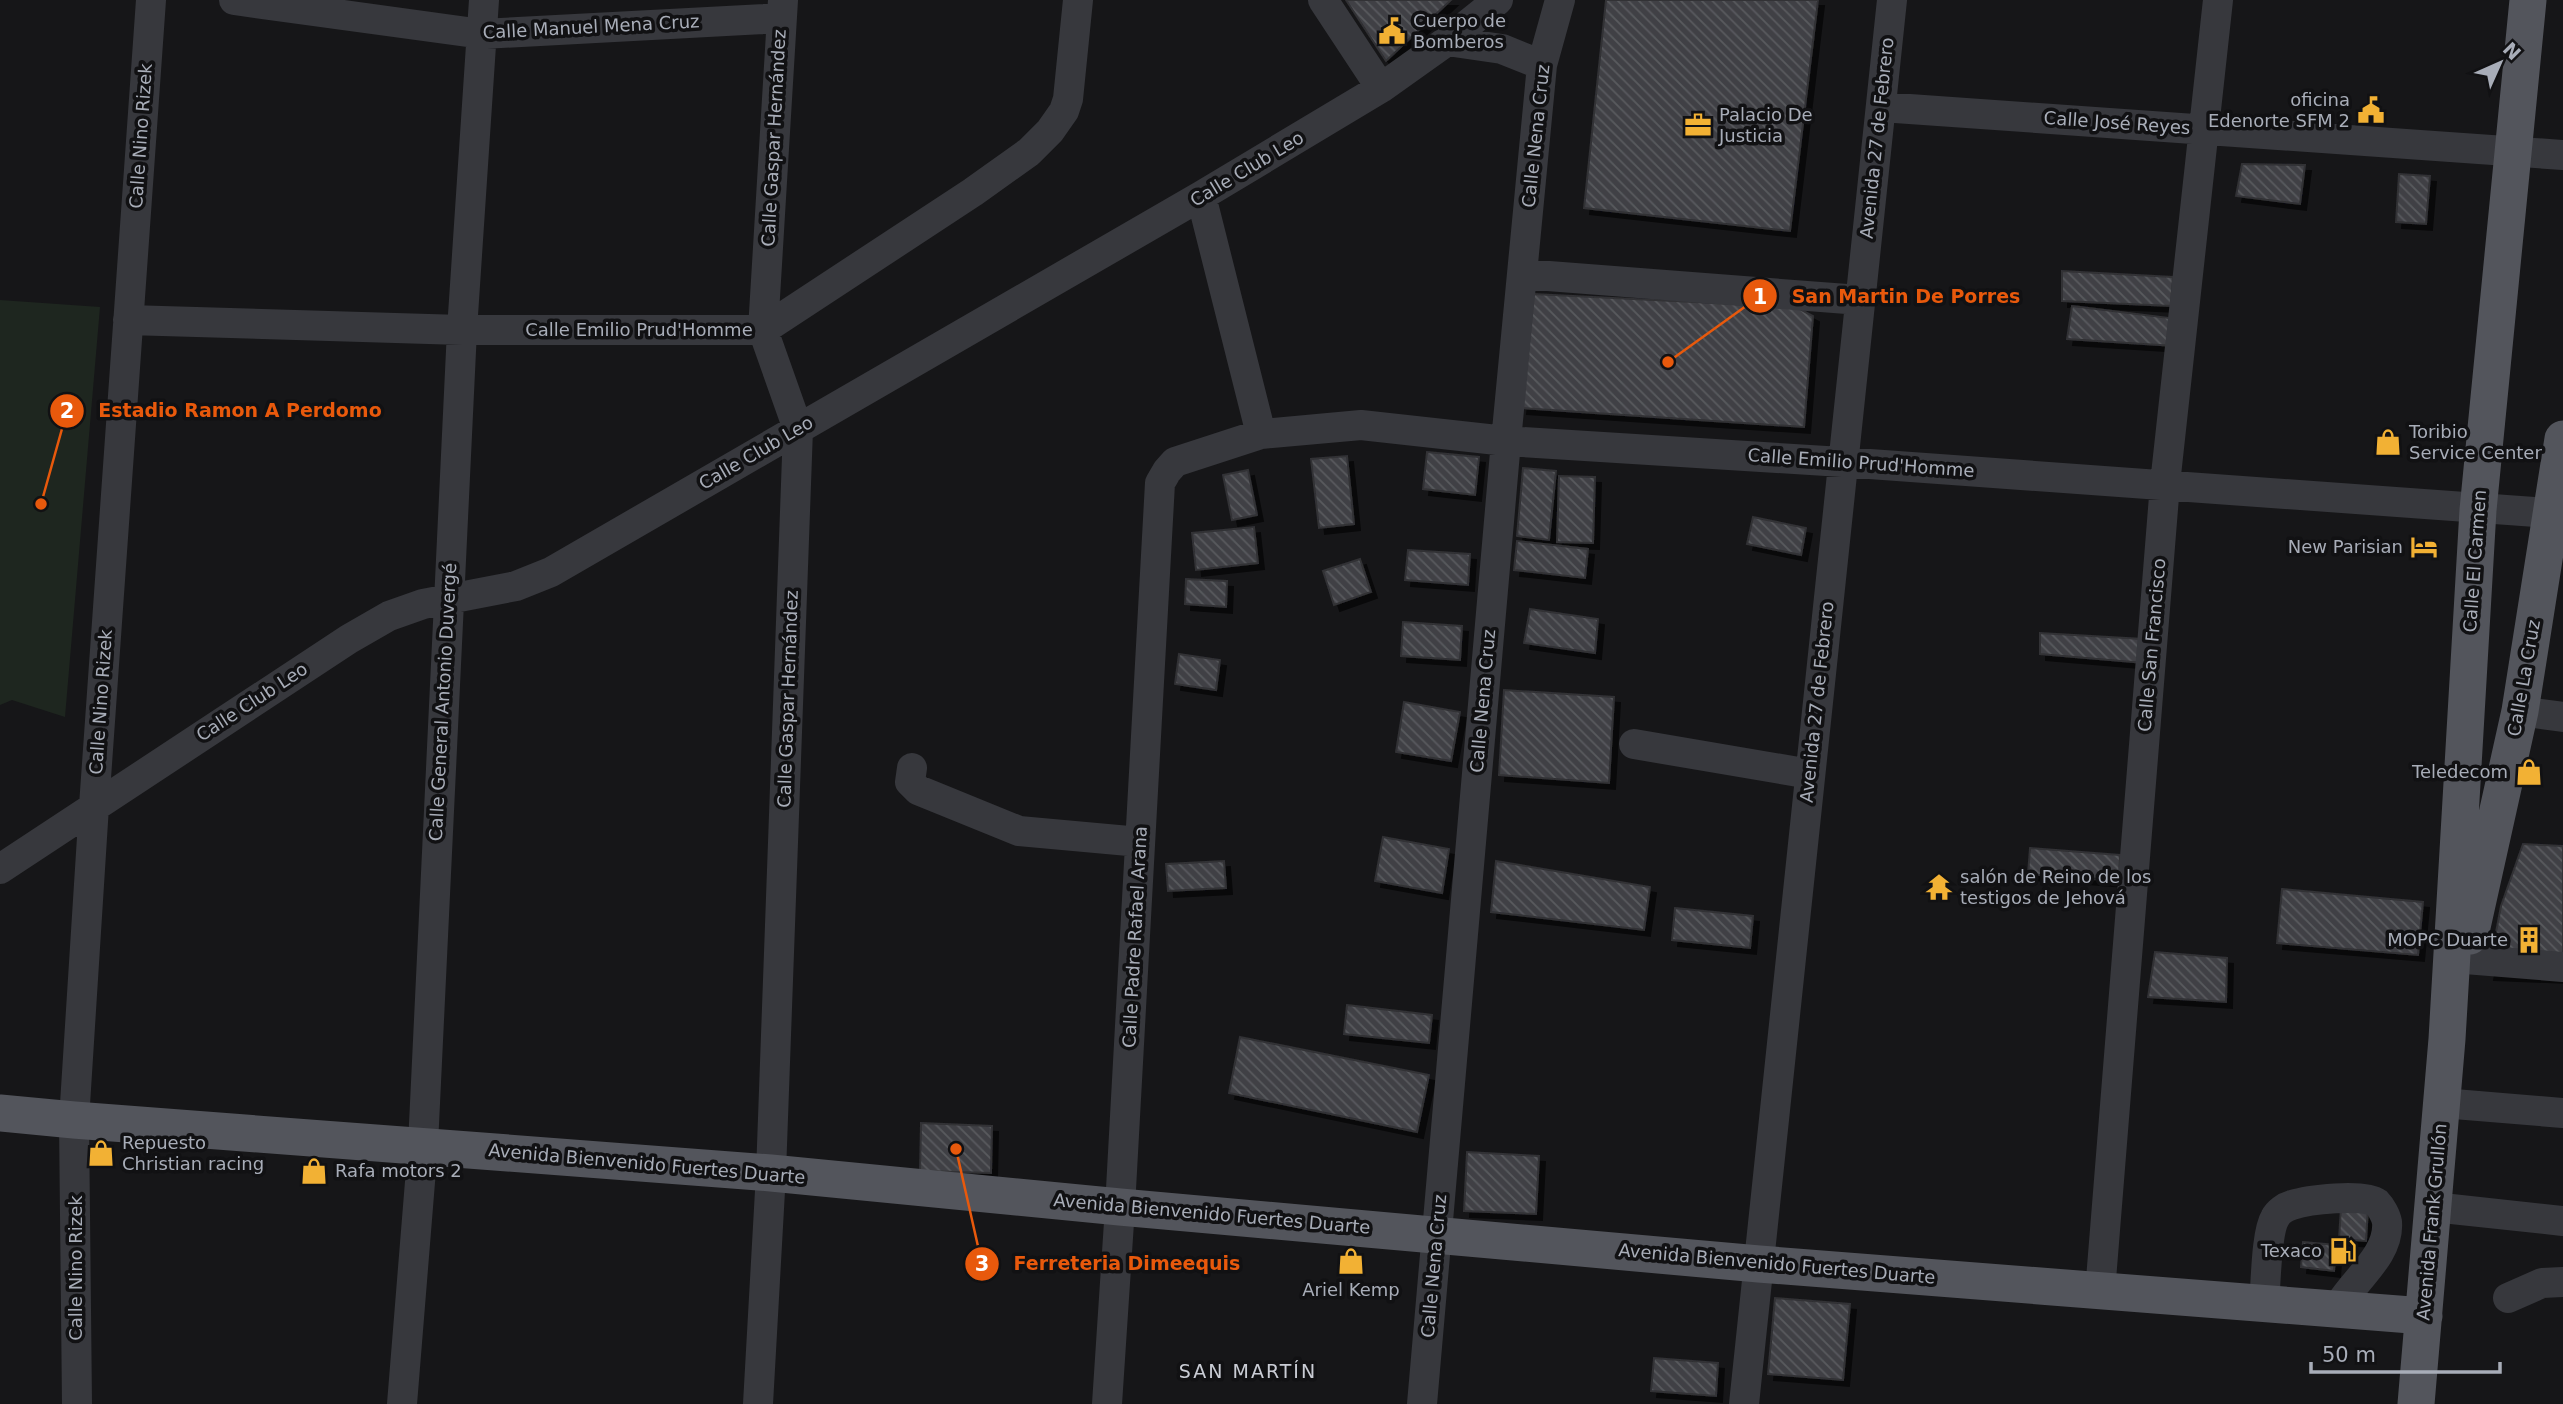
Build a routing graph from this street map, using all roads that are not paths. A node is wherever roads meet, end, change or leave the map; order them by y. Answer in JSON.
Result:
{"nodes":[{"id":1,"x":151,"y":0,"type":"edge"},
{"id":2,"x":234,"y":0,"type":"edge"},
{"id":3,"x":484,"y":0,"type":"edge"},
{"id":4,"x":1078,"y":0,"type":"edge"},
{"id":5,"x":1323,"y":0,"type":"edge"},
{"id":6,"x":1497,"y":0,"type":"edge"},
{"id":7,"x":1560,"y":0,"type":"edge"},
{"id":8,"x":1892,"y":0,"type":"edge"},
{"id":9,"x":2218,"y":0,"type":"edge"},
{"id":10,"x":2528,"y":0,"type":"edge"},
{"id":11,"x":782,"y":9,"type":"edge"},
{"id":12,"x":482,"y":34,"type":"junction"},
{"id":13,"x":1447,"y":41,"type":"junction"},
{"id":14,"x":1542,"y":65,"type":"junction"},
{"id":15,"x":1381,"y":88,"type":"junction"},
{"id":16,"x":1881,"y":107,"type":"junction"},
{"id":17,"x":2204,"y":128,"type":"junction"},
{"id":18,"x":2514,"y":153,"type":"junction"},
{"id":19,"x":2563,"y":155,"type":"edge"},
{"id":20,"x":1201,"y":196,"type":"junction"},
{"id":21,"x":1522,"y":274,"type":"junction"},
{"id":22,"x":1860,"y":300,"type":"junction"},
{"id":23,"x":128,"y":320,"type":"junction"},
{"id":24,"x":462,"y":330,"type":"junction"},
{"id":25,"x":763,"y":330,"type":"junction"},
{"id":26,"x":798,"y":429,"type":"junction"},
{"id":27,"x":1261,"y":434,"type":"junction"},
{"id":28,"x":2563,"y":439,"type":"edge"},
{"id":29,"x":1506,"y":440,"type":"junction"},
{"id":30,"x":1842,"y":462,"type":"junction"},
{"id":31,"x":1167,"y":471,"type":"joint"},
{"id":32,"x":2165,"y":484,"type":"junction"},
{"id":33,"x":2478,"y":510,"type":"junction"},
{"id":34,"x":2557,"y":514,"type":"edge"},
{"id":35,"x":448,"y":600,"type":"junction"},
{"id":36,"x":2520,"y":711,"type":"junction"},
{"id":37,"x":2563,"y":717,"type":"edge"},
{"id":38,"x":1634,"y":744,"type":"dead end"},
{"id":39,"x":912,"y":768,"type":"dead end"},
{"id":40,"x":1810,"y":774,"type":"junction"},
{"id":41,"x":94,"y":806,"type":"junction"},
{"id":42,"x":1140,"y":842,"type":"junction"},
{"id":43,"x":0,"y":869,"type":"edge"},
{"id":44,"x":2465,"y":959,"type":"junction"},
{"id":45,"x":2563,"y":967,"type":"edge"},
{"id":46,"x":2447,"y":1039,"type":"junction"},
{"id":47,"x":2442,"y":1103,"type":"junction"},
{"id":48,"x":0,"y":1112,"type":"edge"},
{"id":49,"x":2563,"y":1113,"type":"edge"},
{"id":50,"x":74,"y":1121,"type":"junction"},
{"id":51,"x":423,"y":1145,"type":"junction"},
{"id":52,"x":771,"y":1173,"type":"junction"},
{"id":53,"x":1120,"y":1207,"type":"junction"},
{"id":54,"x":2433,"y":1207,"type":"junction"},
{"id":55,"x":2563,"y":1221,"type":"edge"},
{"id":56,"x":1437,"y":1234,"type":"junction"},
{"id":57,"x":1759,"y":1264,"type":"junction"},
{"id":58,"x":2563,"y":1282,"type":"edge"},
{"id":59,"x":2100,"y":1292,"type":"junction"},
{"id":60,"x":2508,"y":1298,"type":"dead end"},
{"id":61,"x":2264,"y":1304,"type":"junction"},
{"id":62,"x":2337,"y":1309,"type":"junction"},
{"id":63,"x":2424,"y":1316,"type":"junction"},
{"id":64,"x":76,"y":1404,"type":"edge"},
{"id":65,"x":402,"y":1404,"type":"edge"},
{"id":66,"x":758,"y":1404,"type":"edge"},
{"id":67,"x":1107,"y":1404,"type":"edge"},
{"id":68,"x":1422,"y":1404,"type":"edge"},
{"id":69,"x":1744,"y":1404,"type":"edge"},
{"id":70,"x":2416,"y":1404,"type":"edge"}],
"edges":[{"from":1,"to":23,"type":"street","name":"Calle Nino Rizek"},
{"from":2,"to":12,"type":"street","name":"Calle Manuel Mena Cruz"},
{"from":3,"to":12,"type":"street","name":"Calle General Antonio Duvergé"},
{"from":4,"to":25,"type":"street","name":"Calle Emilio Prud'Homme"},
{"from":5,"to":15,"type":"street"},
{"from":6,"to":13,"type":"street","name":"Calle Club Leo"},
{"from":7,"to":14,"type":"street","name":"Calle Nena Cruz"},
{"from":8,"to":16,"type":"street","name":"Avenida 27 de Febrero"},
{"from":9,"to":17,"type":"street","name":"Calle San Francisco"},
{"from":10,"to":18,"type":"main road","name":"Calle El Carmen"},
{"from":11,"to":12,"type":"street","name":"Calle Manuel Mena Cruz"},
{"from":11,"to":25,"type":"street","name":"Calle Gaspar Hernández"},
{"from":12,"to":24,"type":"street","name":"Calle General Antonio Duvergé"},
{"from":13,"to":14,"type":"street"},
{"from":13,"to":15,"type":"street","name":"Calle Club Leo"},
{"from":14,"to":21,"type":"street","name":"Calle Nena Cruz"},
{"from":15,"to":20,"type":"street","name":"Calle Club Leo"},
{"from":16,"to":17,"type":"street","name":"Calle José Reyes"},
{"from":16,"to":22,"type":"street","name":"Avenida 27 de Febrero"},
{"from":17,"to":18,"type":"street","name":"Calle José Reyes"},
{"from":17,"to":32,"type":"street","name":"Calle San Francisco"},
{"from":18,"to":19,"type":"street","name":"Calle José Reyes"},
{"from":18,"to":33,"type":"main road","name":"Calle El Carmen"},
{"from":20,"to":26,"type":"street","name":"Calle Club Leo"},
{"from":20,"to":27,"type":"street"},
{"from":21,"to":22,"type":"street"},
{"from":21,"to":29,"type":"street","name":"Calle Nena Cruz"},
{"from":22,"to":30,"type":"street","name":"Avenida 27 de Febrero"},
{"from":23,"to":24,"type":"street","name":"Calle Emilio Prud'Homme"},
{"from":23,"to":41,"type":"street","name":"Calle Nino Rizek"},
{"from":24,"to":25,"type":"street","name":"Calle Emilio Prud'Homme"},
{"from":24,"to":35,"type":"street","name":"Calle General Antonio Duvergé"},
{"from":25,"to":26,"type":"street","name":"Calle Gaspar Hernández"},
{"from":26,"to":35,"type":"street","name":"Calle Club Leo"},
{"from":26,"to":52,"type":"street","name":"Calle Gaspar Hernández"},
{"from":27,"to":29,"type":"street","name":"Calle Emilio Prud'Homme"},
{"from":27,"to":31,"type":"street","name":"Calle Emilio Prud'Homme"},
{"from":28,"to":34,"type":"main road","name":"Calle La Cruz"},
{"from":29,"to":30,"type":"street","name":"Calle Emilio Prud'Homme"},
{"from":29,"to":56,"type":"street","name":"Calle Nena Cruz"},
{"from":30,"to":32,"type":"street","name":"Calle Emilio Prud'Homme"},
{"from":30,"to":40,"type":"street","name":"Avenida 27 de Febrero"},
{"from":31,"to":42,"type":"street","name":"Calle Padre Rafael Arana"},
{"from":32,"to":33,"type":"street","name":"Calle Emilio Prud'Homme"},
{"from":32,"to":59,"type":"street","name":"Calle San Francisco"},
{"from":33,"to":34,"type":"street","name":"Calle Emilio Prud'Homme"},
{"from":33,"to":46,"type":"main road","name":"Calle El Carmen"},
{"from":34,"to":36,"type":"main road","name":"Calle La Cruz"},
{"from":35,"to":41,"type":"street","name":"Calle Club Leo"},
{"from":35,"to":51,"type":"street","name":"Calle General Antonio Duvergé"},
{"from":36,"to":37,"type":"street"},
{"from":36,"to":44,"type":"main road","name":"Calle La Cruz"},
{"from":38,"to":40,"type":"street"},
{"from":39,"to":42,"type":"street"},
{"from":40,"to":57,"type":"street","name":"Avenida 27 de Febrero"},
{"from":41,"to":43,"type":"street","name":"Calle Club Leo"},
{"from":41,"to":50,"type":"street","name":"Calle Nino Rizek"},
{"from":42,"to":53,"type":"street","name":"Calle Padre Rafael Arana"},
{"from":44,"to":45,"type":"street"},
{"from":44,"to":46,"type":"main road","name":"Calle La Cruz"},
{"from":46,"to":47,"type":"main road","name":"Avenida Frank Grullón"},
{"from":47,"to":49,"type":"street"},
{"from":47,"to":54,"type":"main road","name":"Avenida Frank Grullón"},
{"from":48,"to":50,"type":"main road","name":"Avenida Bienvenido Fuertes Duarte"},
{"from":50,"to":51,"type":"main road","name":"Avenida Bienvenido Fuertes Duarte"},
{"from":50,"to":64,"type":"street","name":"Calle Nino Rizek"},
{"from":51,"to":52,"type":"main road","name":"Avenida Bienvenido Fuertes Duarte"},
{"from":51,"to":65,"type":"street","name":"Calle General Antonio Duvergé"},
{"from":52,"to":53,"type":"main road","name":"Avenida Bienvenido Fuertes Duarte"},
{"from":52,"to":66,"type":"street","name":"Calle Gaspar Hernández"},
{"from":53,"to":56,"type":"main road","name":"Avenida Bienvenido Fuertes Duarte"},
{"from":53,"to":67,"type":"street","name":"Calle Padre Rafael Arana"},
{"from":54,"to":55,"type":"street"},
{"from":54,"to":63,"type":"main road","name":"Avenida Frank Grullón"},
{"from":56,"to":57,"type":"main road","name":"Avenida Bienvenido Fuertes Duarte"},
{"from":56,"to":68,"type":"street","name":"Calle Nena Cruz"},
{"from":57,"to":59,"type":"main road","name":"Avenida Bienvenido Fuertes Duarte"},
{"from":57,"to":69,"type":"street","name":"Avenida 27 de Febrero"},
{"from":58,"to":60,"type":"street"},
{"from":59,"to":61,"type":"main road","name":"Avenida Bienvenido Fuertes Duarte"},
{"from":61,"to":62,"type":"main road","name":"Avenida Bienvenido Fuertes Duarte"},
{"from":61,"to":62,"type":"street"},
{"from":62,"to":63,"type":"main road","name":"Avenida Bienvenido Fuertes Duarte"},
{"from":63,"to":70,"type":"main road","name":"Avenida Frank Grullón"}]}
